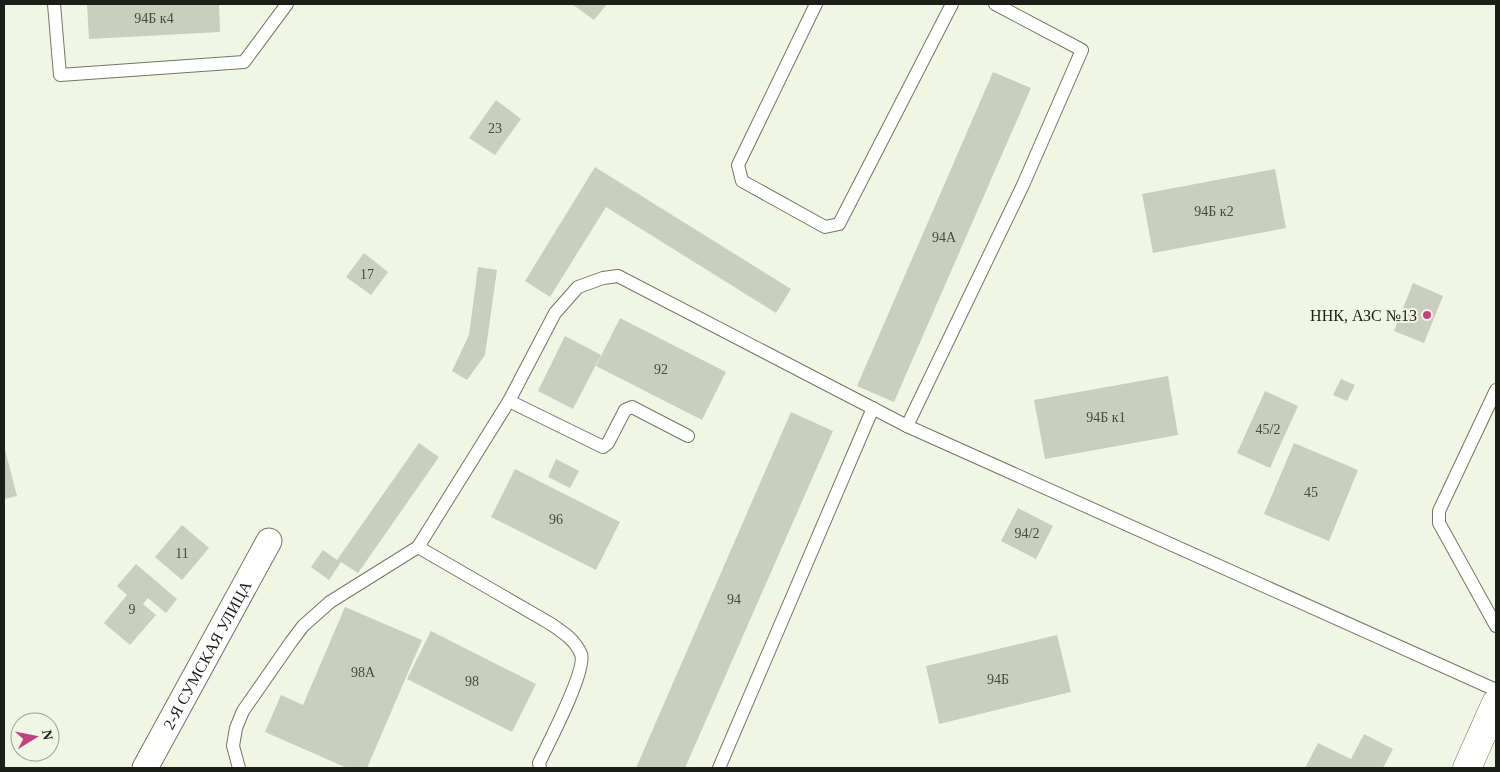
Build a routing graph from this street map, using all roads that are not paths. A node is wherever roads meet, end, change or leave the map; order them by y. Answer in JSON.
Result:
{"nodes":[{"id":1,"x":54,"y":4,"type":"edge"},
{"id":2,"x":287,"y":4,"type":"edge"},
{"id":3,"x":816,"y":4,"type":"edge"},
{"id":4,"x":952,"y":4,"type":"edge"},
{"id":5,"x":995,"y":4,"type":"edge"},
{"id":6,"x":1496,"y":390,"type":"edge"},
{"id":7,"x":508,"y":401,"type":"junction"},
{"id":8,"x":872,"y":408,"type":"junction"},
{"id":9,"x":907,"y":426,"type":"junction"},
{"id":10,"x":688,"y":436,"type":"dead end"},
{"id":11,"x":268,"y":542,"type":"dead end"},
{"id":12,"x":418,"y":547,"type":"junction"},
{"id":13,"x":1496,"y":626,"type":"edge"},
{"id":14,"x":1496,"y":690,"type":"edge"},
{"id":15,"x":1496,"y":703,"type":"edge"},
{"id":16,"x":145,"y":768,"type":"edge"},
{"id":17,"x":239,"y":768,"type":"edge"},
{"id":18,"x":540,"y":768,"type":"edge"},
{"id":19,"x":719,"y":768,"type":"edge"},
{"id":20,"x":1467,"y":768,"type":"edge"}],
"edges":[{"from":1,"to":2,"type":"lane"},
{"from":3,"to":4,"type":"lane"},
{"from":5,"to":9,"type":"lane"},
{"from":6,"to":13,"type":"lane"},
{"from":7,"to":8,"type":"lane"},
{"from":7,"to":10,"type":"lane"},
{"from":7,"to":12,"type":"lane"},
{"from":8,"to":9,"type":"lane"},
{"from":8,"to":19,"type":"lane"},
{"from":9,"to":14,"type":"lane"},
{"from":11,"to":16,"type":"street","name":"2-Я СУМСКАЯ УЛИЦА"},
{"from":12,"to":17,"type":"lane"},
{"from":12,"to":18,"type":"lane"},
{"from":15,"to":20,"type":"street"}]}
